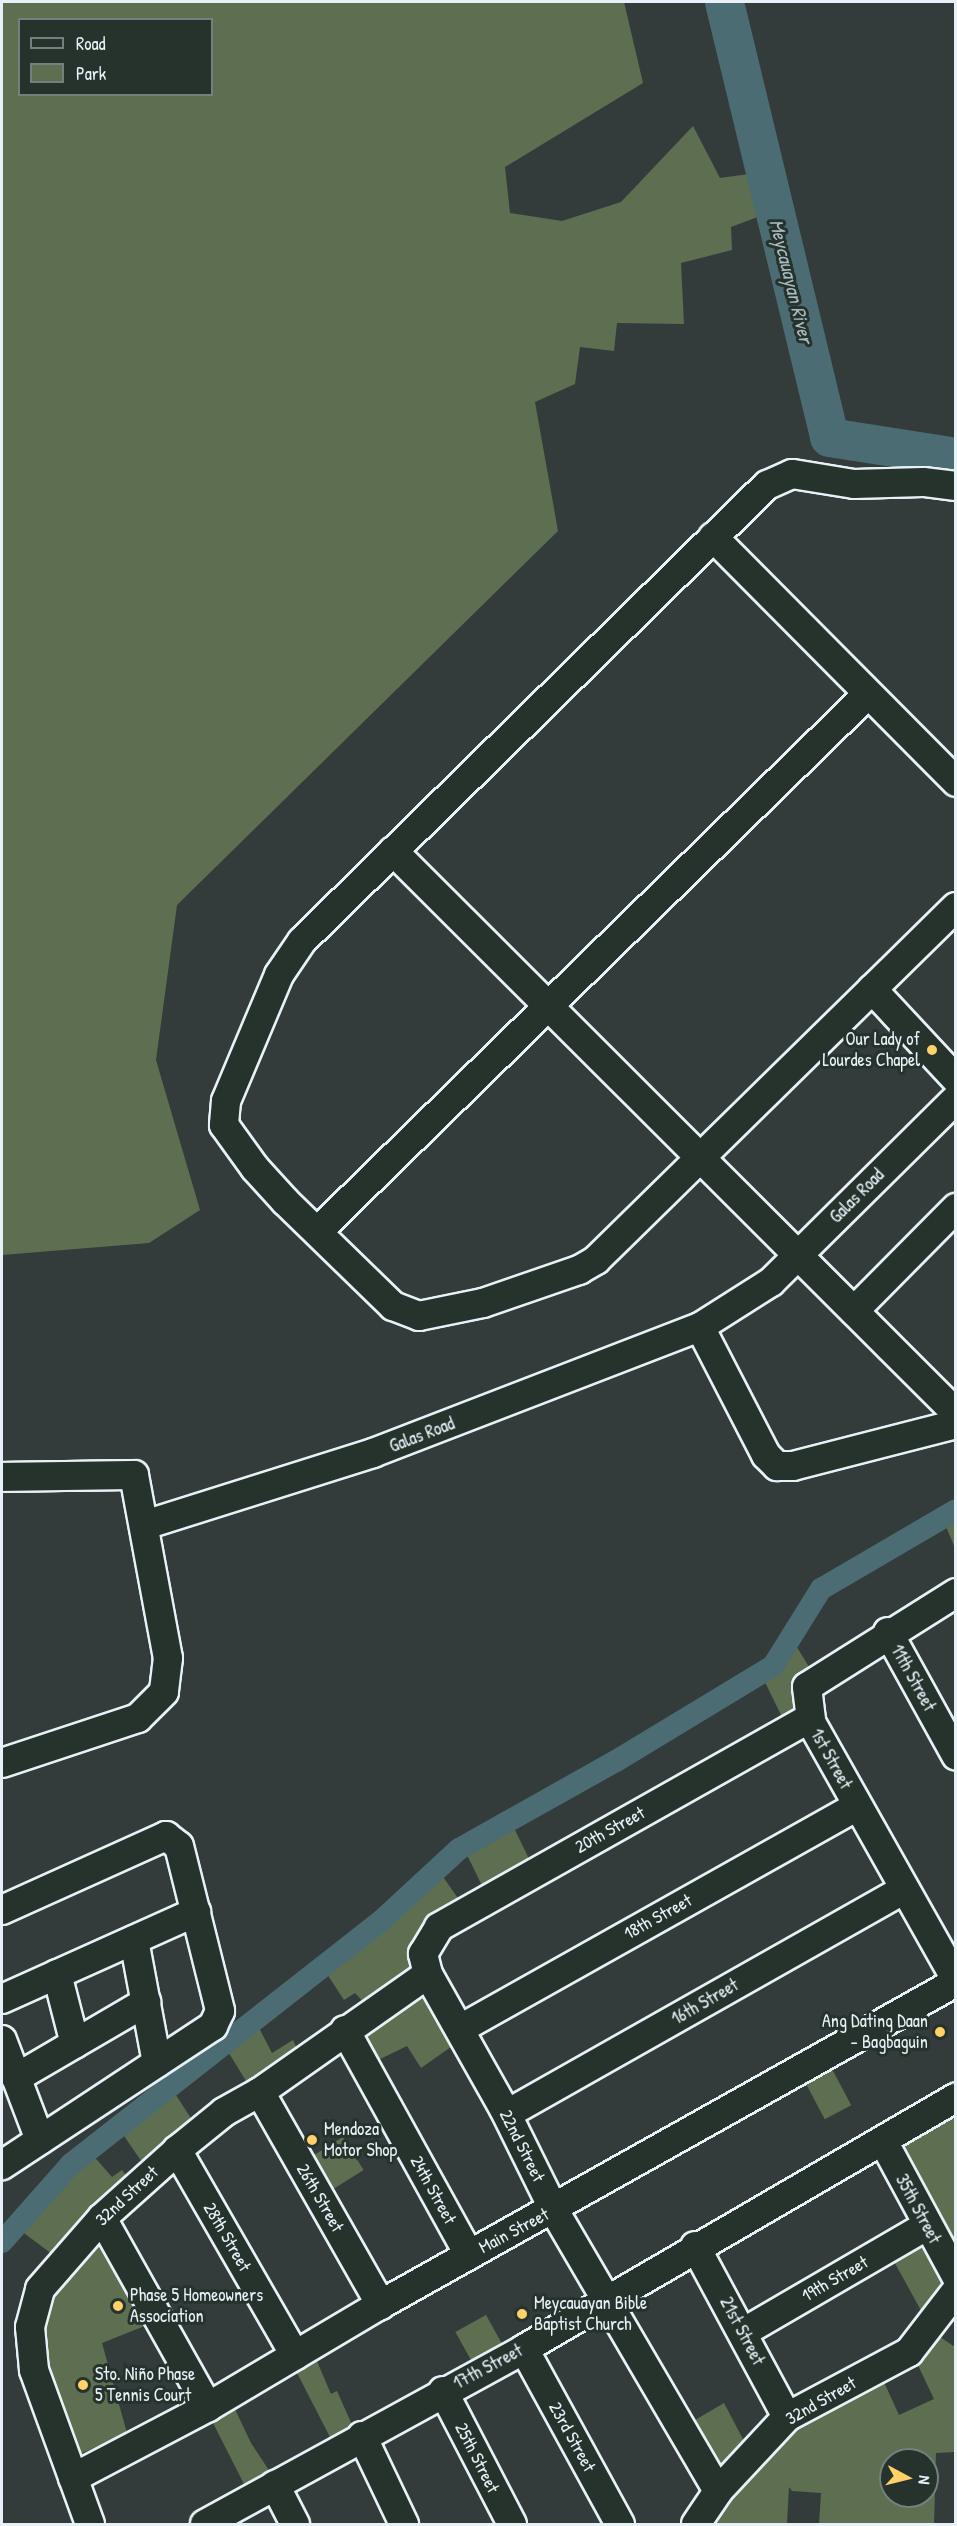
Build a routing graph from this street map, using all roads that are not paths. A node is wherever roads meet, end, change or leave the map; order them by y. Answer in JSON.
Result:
{"nodes":[{"id":1,"x":956,"y":486,"type":"edge"},
{"id":2,"x":713,"y":537,"type":"junction"},
{"id":3,"x":868,"y":694,"type":"junction"},
{"id":4,"x":956,"y":782,"type":"edge"},
{"id":5,"x":393,"y":851,"type":"junction"},
{"id":6,"x":956,"y":907,"type":"edge"},
{"id":7,"x":872,"y":989,"type":"junction"},
{"id":8,"x":548,"y":1006,"type":"junction"},
{"id":9,"x":956,"y":1079,"type":"edge"},
{"id":10,"x":956,"y":1099,"type":"edge"},
{"id":11,"x":700,"y":1158,"type":"junction"},
{"id":12,"x":956,"y":1208,"type":"edge"},
{"id":13,"x":317,"y":1232,"type":"junction"},
{"id":14,"x":798,"y":1255,"type":"junction"},
{"id":15,"x":854,"y":1311,"type":"junction"},
{"id":16,"x":700,"y":1327,"type":"junction"},
{"id":17,"x":956,"y":1413,"type":"edge"},
{"id":18,"x":956,"y":1424,"type":"edge"},
{"id":19,"x":2,"y":1477,"type":"edge"},
{"id":20,"x":145,"y":1525,"type":"junction"},
{"id":21,"x":956,"y":1593,"type":"edge"},
{"id":22,"x":888,"y":1632,"type":"junction"},
{"id":23,"x":810,"y":1718,"type":"junction"},
{"id":24,"x":956,"y":1755,"type":"edge"},
{"id":25,"x":2,"y":1763,"type":"edge"},
{"id":26,"x":857,"y":1806,"type":"junction"},
{"id":27,"x":904,"y":1889,"type":"junction"},
{"id":28,"x":2,"y":1910,"type":"edge"},
{"id":29,"x":196,"y":1912,"type":"junction"},
{"id":30,"x":134,"y":1940,"type":"junction"},
{"id":31,"x":425,"y":1964,"type":"junction"},
{"id":32,"x":57,"y":1974,"type":"junction"},
{"id":33,"x":956,"y":1981,"type":"edge"},
{"id":34,"x":2,"y":1999,"type":"edge"},
{"id":35,"x":146,"y":2002,"type":"junction"},
{"id":36,"x":460,"y":2029,"type":"junction"},
{"id":37,"x":345,"y":2030,"type":"junction"},
{"id":38,"x":2,"y":2040,"type":"edge"},
{"id":39,"x":75,"y":2044,"type":"junction"},
{"id":40,"x":157,"y":2062,"type":"junction"},
{"id":41,"x":16,"y":2078,"type":"junction"},
{"id":42,"x":260,"y":2092,"type":"junction"},
{"id":43,"x":956,"y":2098,"type":"edge"},
{"id":44,"x":507,"y":2114,"type":"junction"},
{"id":45,"x":39,"y":2140,"type":"junction"},
{"id":46,"x":883,"y":2141,"type":"junction"},
{"id":47,"x":177,"y":2150,"type":"junction"},
{"id":48,"x":2,"y":2165,"type":"edge"},
{"id":49,"x":554,"y":2210,"type":"junction"},
{"id":50,"x":102,"y":2218,"type":"junction"},
{"id":51,"x":926,"y":2226,"type":"junction"},
{"id":52,"x":695,"y":2246,"type":"junction"},
{"id":53,"x":469,"y":2255,"type":"junction"},
{"id":54,"x":956,"y":2276,"type":"edge"},
{"id":55,"x":956,"y":2291,"type":"edge"},
{"id":56,"x":607,"y":2298,"type":"junction"},
{"id":57,"x":381,"y":2305,"type":"junction"},
{"id":58,"x":744,"y":2332,"type":"junction"},
{"id":59,"x":524,"y":2349,"type":"junction"},
{"id":60,"x":295,"y":2355,"type":"junction"},
{"id":61,"x":443,"y":2391,"type":"junction"},
{"id":62,"x":208,"y":2407,"type":"junction"},
{"id":63,"x":787,"y":2417,"type":"junction"},
{"id":64,"x":362,"y":2436,"type":"junction"},
{"id":65,"x":73,"y":2478,"type":"junction"},
{"id":66,"x":275,"y":2485,"type":"junction"},
{"id":67,"x":718,"y":2491,"type":"junction"},
{"id":68,"x":90,"y":2524,"type":"edge"},
{"id":69,"x":205,"y":2524,"type":"edge"},
{"id":70,"x":296,"y":2524,"type":"edge"},
{"id":71,"x":404,"y":2524,"type":"edge"},
{"id":72,"x":512,"y":2524,"type":"edge"},
{"id":73,"x":620,"y":2524,"type":"edge"},
{"id":74,"x":696,"y":2524,"type":"edge"}],
"edges":[{"from":1,"to":2,"type":"street"},
{"from":2,"to":3,"type":"street"},
{"from":2,"to":5,"type":"street"},
{"from":3,"to":4,"type":"street"},
{"from":3,"to":8,"type":"street"},
{"from":5,"to":8,"type":"street"},
{"from":5,"to":13,"type":"street"},
{"from":6,"to":7,"type":"street"},
{"from":7,"to":9,"type":"street"},
{"from":7,"to":11,"type":"street"},
{"from":8,"to":11,"type":"street"},
{"from":8,"to":13,"type":"street"},
{"from":10,"to":14,"type":"street","name":"Galas Road"},
{"from":11,"to":13,"type":"street"},
{"from":11,"to":14,"type":"street"},
{"from":12,"to":15,"type":"street"},
{"from":14,"to":15,"type":"street"},
{"from":14,"to":16,"type":"street","name":"Galas Road"},
{"from":15,"to":17,"type":"street"},
{"from":16,"to":18,"type":"street"},
{"from":16,"to":20,"type":"street","name":"Galas Road"},
{"from":19,"to":20,"type":"street"},
{"from":20,"to":25,"type":"street"},
{"from":21,"to":22,"type":"street","name":"1st Street"},
{"from":22,"to":23,"type":"street","name":"1st Street"},
{"from":22,"to":24,"type":"street","name":"11th Street"},
{"from":23,"to":26,"type":"street","name":"1st Street"},
{"from":23,"to":31,"type":"street","name":"20th Street"},
{"from":26,"to":27,"type":"street","name":"1st Street"},
{"from":26,"to":36,"type":"street","name":"18th Street"},
{"from":27,"to":33,"type":"street","name":"1st Street"},
{"from":27,"to":44,"type":"street","name":"16th Street"},
{"from":28,"to":29,"type":"street"},
{"from":29,"to":30,"type":"street"},
{"from":29,"to":40,"type":"street"},
{"from":30,"to":32,"type":"street"},
{"from":30,"to":35,"type":"street"},
{"from":31,"to":36,"type":"street","name":"22nd Street"},
{"from":31,"to":37,"type":"street","name":"32nd Street"},
{"from":32,"to":34,"type":"street"},
{"from":32,"to":39,"type":"street"},
{"from":33,"to":49,"type":"street","name":"Main Street"},
{"from":35,"to":39,"type":"street"},
{"from":35,"to":40,"type":"street"},
{"from":36,"to":44,"type":"street","name":"22nd Street"},
{"from":37,"to":42,"type":"street","name":"32nd Street"},
{"from":37,"to":53,"type":"street","name":"24th Street"},
{"from":38,"to":41,"type":"street"},
{"from":39,"to":41,"type":"street"},
{"from":40,"to":45,"type":"street"},
{"from":41,"to":45,"type":"street"},
{"from":42,"to":47,"type":"street","name":"32nd Street"},
{"from":42,"to":57,"type":"street","name":"26th Street"},
{"from":43,"to":46,"type":"street","name":"17th Street"},
{"from":44,"to":49,"type":"street","name":"22nd Street"},
{"from":45,"to":48,"type":"street"},
{"from":46,"to":51,"type":"street","name":"35th Street"},
{"from":46,"to":52,"type":"street","name":"17th Street"},
{"from":47,"to":50,"type":"street","name":"32nd Street"},
{"from":47,"to":60,"type":"street","name":"28th Street"},
{"from":49,"to":53,"type":"street","name":"Main Street"},
{"from":49,"to":56,"type":"street","name":"22nd Street"},
{"from":50,"to":62,"type":"street"},
{"from":50,"to":65,"type":"street","name":"32nd Street"},
{"from":51,"to":54,"type":"street","name":"35th Street"},
{"from":51,"to":58,"type":"street","name":"19th Street"},
{"from":52,"to":56,"type":"street","name":"17th Street"},
{"from":52,"to":58,"type":"street","name":"21st Street"},
{"from":53,"to":57,"type":"street","name":"Main Street"},
{"from":55,"to":63,"type":"street","name":"32nd Street"},
{"from":56,"to":59,"type":"street","name":"17th Street"},
{"from":56,"to":67,"type":"street","name":"22nd Street"},
{"from":57,"to":60,"type":"street","name":"Main Street"},
{"from":58,"to":63,"type":"street","name":"21st Street"},
{"from":59,"to":61,"type":"street","name":"17th Street"},
{"from":59,"to":73,"type":"street","name":"23rd Street"},
{"from":60,"to":62,"type":"street","name":"Main Street"},
{"from":61,"to":64,"type":"street","name":"17th Street"},
{"from":61,"to":72,"type":"street","name":"25th Street"},
{"from":62,"to":65,"type":"street","name":"Main Street"},
{"from":63,"to":67,"type":"street","name":"32nd Street"},
{"from":64,"to":66,"type":"street","name":"17th Street"},
{"from":64,"to":71,"type":"street"},
{"from":65,"to":68,"type":"street","name":"32nd Street"},
{"from":66,"to":69,"type":"street","name":"17th Street"},
{"from":66,"to":70,"type":"street"},
{"from":67,"to":74,"type":"street","name":"32nd Street"}]}
